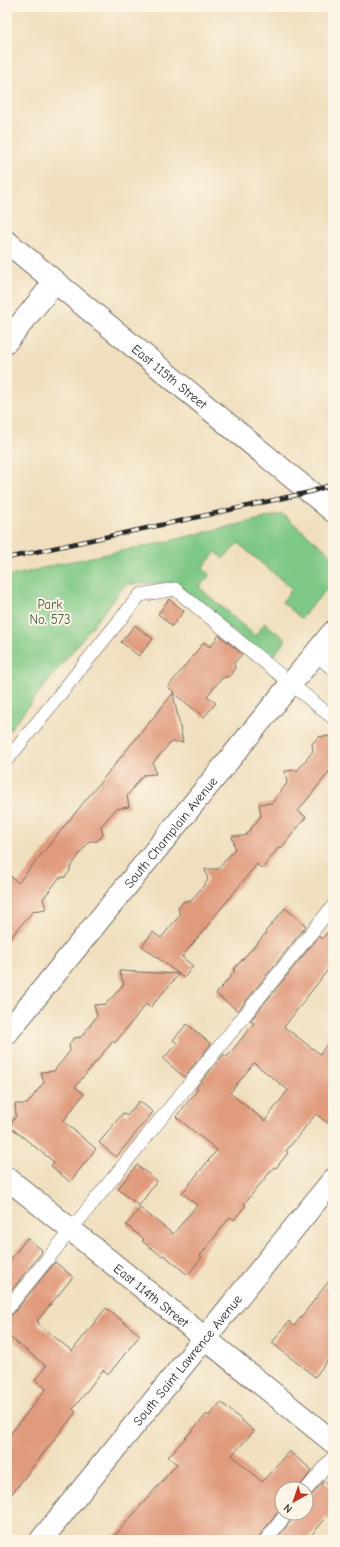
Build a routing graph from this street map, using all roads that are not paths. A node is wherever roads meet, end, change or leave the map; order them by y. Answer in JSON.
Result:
{"nodes":[{"id":1,"x":7,"y":242,"type":"edge"},
{"id":2,"x":56,"y":282,"type":"junction"},
{"id":3,"x":7,"y":341,"type":"edge"},
{"id":4,"x":333,"y":511,"type":"edge"},
{"id":5,"x":333,"y":632,"type":"edge"},
{"id":6,"x":315,"y":654,"type":"junction"},
{"id":7,"x":333,"y":669,"type":"edge"},
{"id":8,"x":291,"y":684,"type":"junction"},
{"id":9,"x":333,"y":718,"type":"edge"},
{"id":10,"x":7,"y":760,"type":"edge"},
{"id":11,"x":333,"y":906,"type":"edge"},
{"id":12,"x":7,"y":1032,"type":"edge"},
{"id":13,"x":7,"y":1178,"type":"edge"},
{"id":14,"x":333,"y":1180,"type":"edge"},
{"id":15,"x":71,"y":1230,"type":"junction"},
{"id":16,"x":7,"y":1309,"type":"edge"},
{"id":17,"x":205,"y":1338,"type":"junction"},
{"id":18,"x":333,"y":1442,"type":"edge"},
{"id":19,"x":333,"y":1457,"type":"edge"},
{"id":20,"x":313,"y":1481,"type":"edge"},
{"id":21,"x":281,"y":1521,"type":"edge"},
{"id":22,"x":41,"y":1540,"type":"edge"},
{"id":23,"x":266,"y":1540,"type":"edge"}],
"edges":[{"from":1,"to":2,"type":"street","name":"East 115th Street"},
{"from":2,"to":3,"type":"street"},
{"from":2,"to":4,"type":"street","name":"East 115th Street"},
{"from":5,"to":6,"type":"street","name":"South Champlain Avenue"},
{"from":6,"to":7,"type":"lane"},
{"from":6,"to":8,"type":"street","name":"South Champlain Avenue"},
{"from":8,"to":9,"type":"lane"},
{"from":8,"to":10,"type":"lane"},
{"from":8,"to":12,"type":"street","name":"South Champlain Avenue"},
{"from":11,"to":15,"type":"lane"},
{"from":13,"to":15,"type":"street","name":"East 114th Street"},
{"from":14,"to":17,"type":"street","name":"South Saint Lawrence Avenue"},
{"from":15,"to":16,"type":"lane"},
{"from":15,"to":17,"type":"street","name":"East 114th Street"},
{"from":17,"to":18,"type":"street","name":"East 114th Street"},
{"from":17,"to":22,"type":"street","name":"South Saint Lawrence Avenue"},
{"from":19,"to":20,"type":"lane"},
{"from":21,"to":23,"type":"lane"}]}
